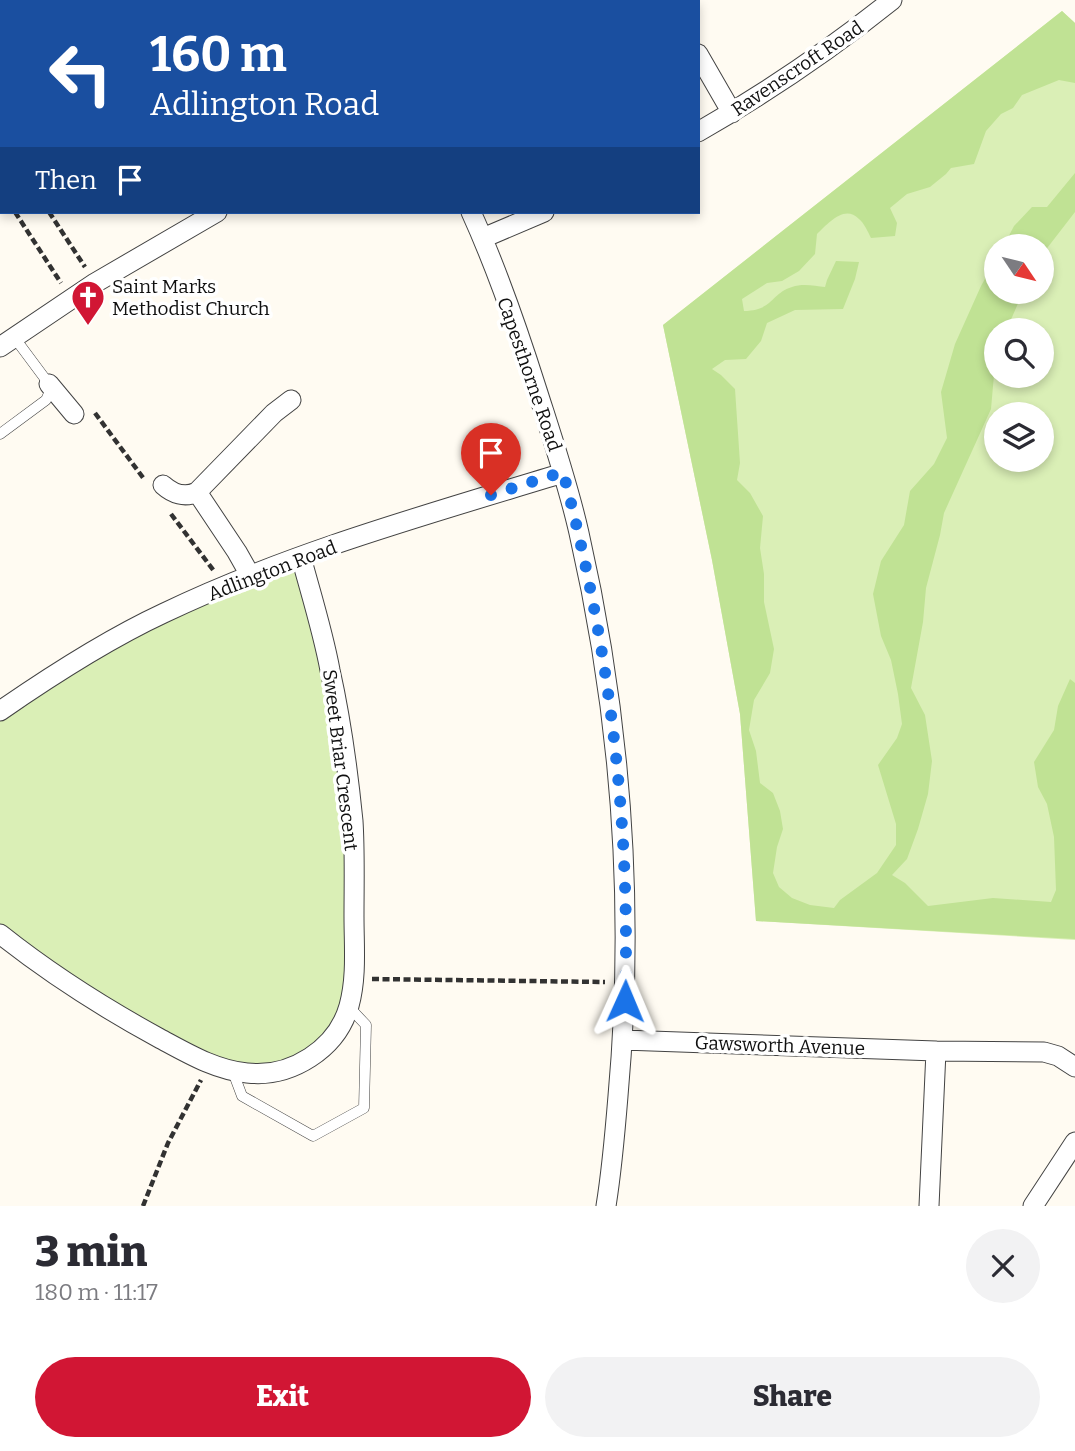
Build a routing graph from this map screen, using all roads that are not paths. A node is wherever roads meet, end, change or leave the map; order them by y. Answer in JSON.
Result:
{"nodes":[{"id":1,"x":892,"y":0,"type":"edge"},
{"id":2,"x":700,"y":57,"type":"edge"},
{"id":3,"x":732,"y":113,"type":"junction"},
{"id":4,"x":700,"y":131,"type":"edge"},
{"id":5,"x":214,"y":214,"type":"edge"},
{"id":6,"x":472,"y":214,"type":"edge"},
{"id":7,"x":539,"y":214,"type":"edge"},
{"id":8,"x":483,"y":238,"type":"junction"},
{"id":9,"x":7,"y":342,"type":"edge"},
{"id":10,"x":50,"y":384,"type":"junction"},
{"id":11,"x":291,"y":400,"type":"dead end"},
{"id":12,"x":74,"y":414,"type":"dead end"},
{"id":13,"x":0,"y":434,"type":"edge"},
{"id":14,"x":563,"y":472,"type":"junction"},
{"id":15,"x":163,"y":485,"type":"dead end"},
{"id":16,"x":197,"y":492,"type":"junction"},
{"id":17,"x":301,"y":557,"type":"junction"},
{"id":18,"x":250,"y":575,"type":"junction"},
{"id":19,"x":0,"y":711,"type":"edge"},
{"id":20,"x":0,"y":934,"type":"edge"},
{"id":21,"x":349,"y":1007,"type":"junction"},
{"id":22,"x":623,"y":1040,"type":"junction"},
{"id":23,"x":936,"y":1051,"type":"junction"},
{"id":24,"x":1075,"y":1068,"type":"edge"},
{"id":25,"x":233,"y":1072,"type":"junction"},
{"id":26,"x":1075,"y":1142,"type":"edge"},
{"id":27,"x":606,"y":1206,"type":"edge"},
{"id":28,"x":929,"y":1206,"type":"edge"},
{"id":29,"x":1033,"y":1206,"type":"edge"}],
"edges":[{"from":1,"to":3,"type":"street","name":"Ravenscroft Road"},
{"from":2,"to":3,"type":"street"},
{"from":3,"to":4,"type":"street","name":"Ravenscroft Road"},
{"from":5,"to":9,"type":"street"},
{"from":6,"to":8,"type":"street","name":"Capesthorne Road"},
{"from":7,"to":8,"type":"street"},
{"from":8,"to":14,"type":"street","name":"Capesthorne Road"},
{"from":9,"to":10,"type":"lane"},
{"from":10,"to":12,"type":"street"},
{"from":10,"to":13,"type":"lane"},
{"from":11,"to":16,"type":"street"},
{"from":14,"to":17,"type":"street","name":"Adlington Road"},
{"from":14,"to":22,"type":"street","name":"Capesthorne Road"},
{"from":15,"to":16,"type":"street"},
{"from":16,"to":18,"type":"street"},
{"from":17,"to":18,"type":"street","name":"Adlington Road"},
{"from":17,"to":21,"type":"street","name":"Sweet Briar Crescent"},
{"from":18,"to":19,"type":"street","name":"Adlington Road"},
{"from":20,"to":25,"type":"street","name":"Sweet Briar Crescent"},
{"from":21,"to":25,"type":"street","name":"Sweet Briar Crescent"},
{"from":21,"to":25,"type":"lane"},
{"from":22,"to":23,"type":"street","name":"Gawsworth Avenue"},
{"from":22,"to":27,"type":"street","name":"Capesthorne Road"},
{"from":23,"to":24,"type":"street","name":"Gawsworth Avenue"},
{"from":23,"to":28,"type":"street"},
{"from":26,"to":29,"type":"street"}]}
